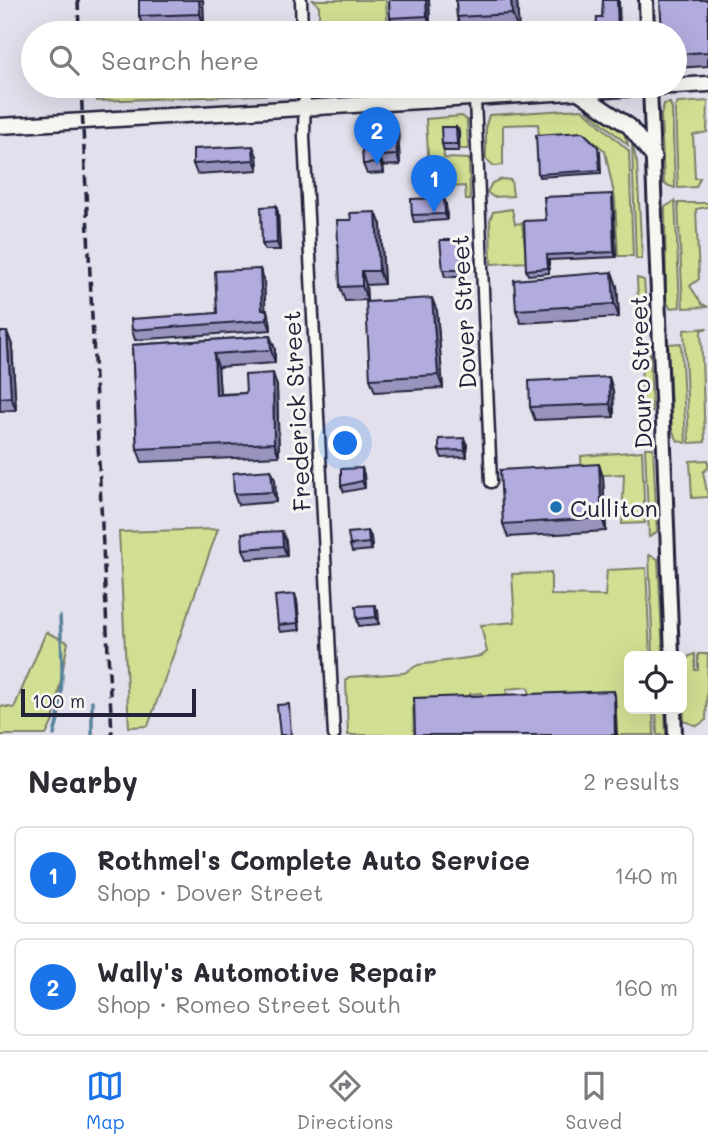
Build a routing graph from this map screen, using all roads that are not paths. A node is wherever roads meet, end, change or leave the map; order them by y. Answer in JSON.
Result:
{"nodes":[{"id":1,"x":301,"y":0,"type":"edge"},
{"id":2,"x":646,"y":0,"type":"edge"},
{"id":3,"x":302,"y":21,"type":"edge"},
{"id":4,"x":647,"y":21,"type":"edge"},
{"id":5,"x":708,"y":84,"type":"edge"},
{"id":6,"x":687,"y":85,"type":"edge"},
{"id":7,"x":305,"y":98,"type":"edge"},
{"id":8,"x":490,"y":98,"type":"edge"},
{"id":9,"x":588,"y":98,"type":"edge"},
{"id":10,"x":651,"y":98,"type":"edge"},
{"id":11,"x":475,"y":99,"type":"junction"},
{"id":12,"x":305,"y":109,"type":"junction"},
{"id":13,"x":0,"y":126,"type":"edge"},
{"id":14,"x":654,"y":158,"type":"junction"},
{"id":15,"x":491,"y":482,"type":"dead end"},
{"id":16,"x":672,"y":651,"type":"edge"},
{"id":17,"x":674,"y":714,"type":"edge"},
{"id":18,"x":334,"y":735,"type":"edge"},
{"id":19,"x":675,"y":735,"type":"edge"}],
"edges":[{"from":1,"to":3,"type":"street"},
{"from":2,"to":4,"type":"street"},
{"from":5,"to":6,"type":"main road"},
{"from":7,"to":12,"type":"street","name":"Frederick Street"},
{"from":8,"to":11,"type":"main road"},
{"from":9,"to":14,"type":"main road"},
{"from":10,"to":14,"type":"street","name":"Douro Street"},
{"from":11,"to":12,"type":"main road"},
{"from":11,"to":15,"type":"street","name":"Dover Street"},
{"from":12,"to":13,"type":"main road"},
{"from":12,"to":18,"type":"street","name":"Frederick Street"},
{"from":14,"to":16,"type":"street","name":"Douro Street"},
{"from":17,"to":19,"type":"street"}]}
